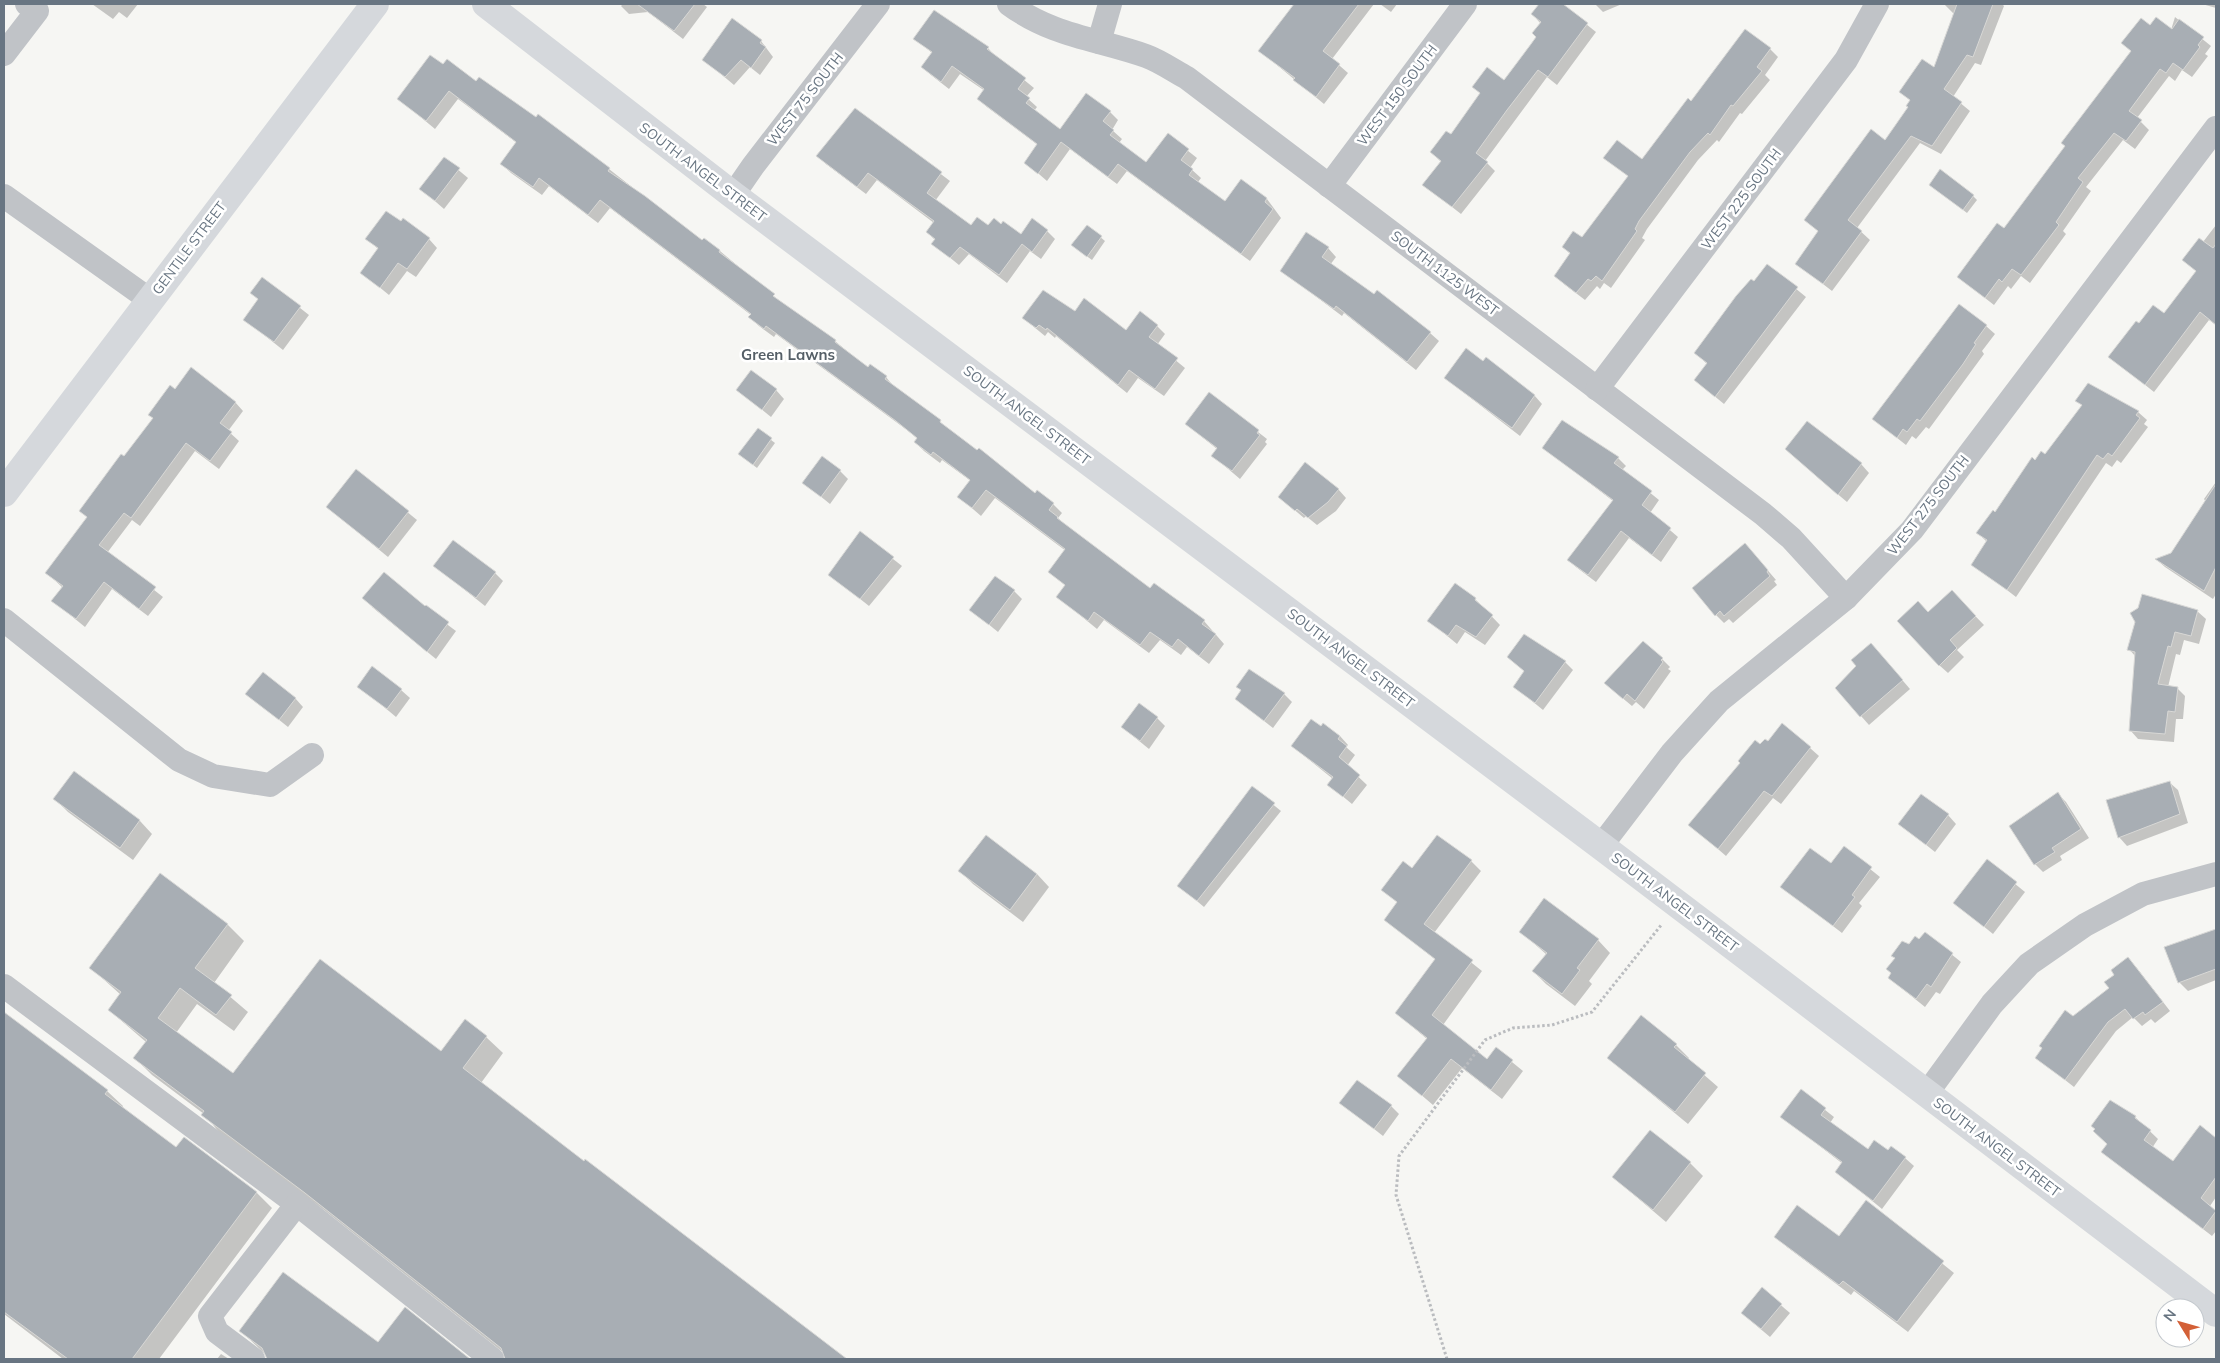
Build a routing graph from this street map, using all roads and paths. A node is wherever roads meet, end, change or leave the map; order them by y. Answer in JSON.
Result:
{"nodes":[{"id":1,"x":27,"y":4,"type":"edge"},
{"id":2,"x":374,"y":4,"type":"edge"},
{"id":3,"x":486,"y":4,"type":"edge"},
{"id":4,"x":878,"y":4,"type":"edge"},
{"id":5,"x":1009,"y":4,"type":"edge"},
{"id":6,"x":1110,"y":4,"type":"edge"},
{"id":7,"x":1464,"y":4,"type":"edge"},
{"id":8,"x":1877,"y":4,"type":"edge"},
{"id":9,"x":1098,"y":42,"type":"junction"},
{"id":10,"x":4,"y":54,"type":"edge"},
{"id":11,"x":2216,"y":128,"type":"edge"},
{"id":12,"x":1329,"y":186,"type":"junction"},
{"id":13,"x":733,"y":195,"type":"junction"},
{"id":14,"x":4,"y":196,"type":"edge"},
{"id":15,"x":150,"y":300,"type":"junction"},
{"id":16,"x":1597,"y":389,"type":"junction"},
{"id":17,"x":4,"y":493,"type":"edge"},
{"id":18,"x":1846,"y":598,"type":"junction"},
{"id":19,"x":4,"y":620,"type":"edge"},
{"id":20,"x":312,"y":755,"type":"dead end"},
{"id":21,"x":1601,"y":846,"type":"junction"},
{"id":22,"x":2216,"y":874,"type":"edge"},
{"id":23,"x":1678,"y":904,"type":"junction"},
{"id":24,"x":4,"y":986,"type":"edge"},
{"id":25,"x":1927,"y":1093,"type":"junction"},
{"id":26,"x":298,"y":1204,"type":"junction"},
{"id":27,"x":2216,"y":1313,"type":"edge"},
{"id":28,"x":253,"y":1359,"type":"edge"},
{"id":29,"x":492,"y":1359,"type":"edge"},
{"id":30,"x":1447,"y":1359,"type":"edge"}],
"edges":[{"from":1,"to":10,"type":"street"},
{"from":2,"to":15,"type":"main road","name":"GENTILE STREET"},
{"from":3,"to":13,"type":"main road","name":"SOUTH ANGEL STREET"},
{"from":4,"to":13,"type":"street","name":"WEST 75 SOUTH"},
{"from":5,"to":9,"type":"street","name":"SOUTH 1125 WEST"},
{"from":6,"to":9,"type":"street"},
{"from":7,"to":12,"type":"street","name":"WEST 150 SOUTH"},
{"from":8,"to":16,"type":"street","name":"WEST 225 SOUTH"},
{"from":9,"to":12,"type":"street","name":"SOUTH 1125 WEST"},
{"from":11,"to":18,"type":"street","name":"WEST 275 SOUTH"},
{"from":12,"to":16,"type":"street","name":"SOUTH 1125 WEST"},
{"from":13,"to":21,"type":"main road","name":"SOUTH ANGEL STREET"},
{"from":14,"to":15,"type":"street"},
{"from":15,"to":17,"type":"main road","name":"GENTILE STREET"},
{"from":16,"to":18,"type":"street","name":"SOUTH 1125 WEST"},
{"from":18,"to":21,"type":"street","name":"WEST 275 SOUTH"},
{"from":19,"to":20,"type":"street"},
{"from":21,"to":23,"type":"main road","name":"SOUTH ANGEL STREET"},
{"from":22,"to":25,"type":"street"},
{"from":23,"to":25,"type":"main road","name":"SOUTH ANGEL STREET"},
{"from":23,"to":30,"type":"path"},
{"from":24,"to":26,"type":"street"},
{"from":25,"to":27,"type":"main road","name":"SOUTH ANGEL STREET"},
{"from":26,"to":28,"type":"street"},
{"from":26,"to":29,"type":"street"}]}
